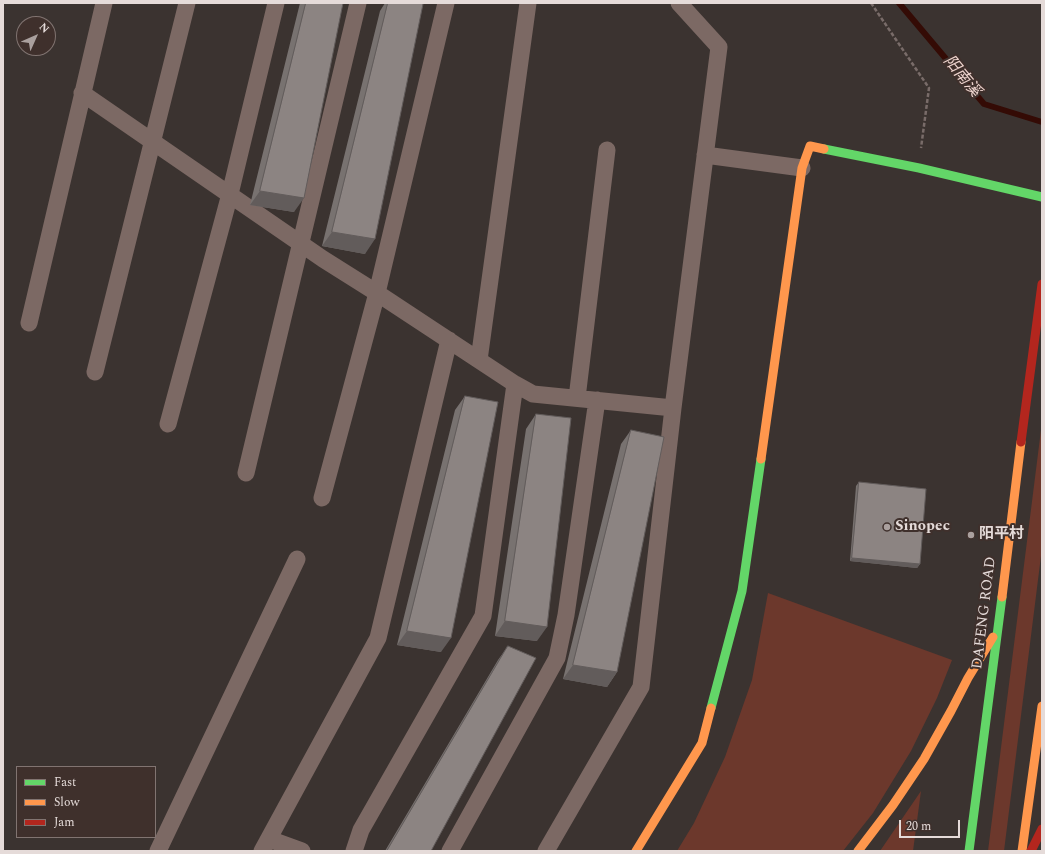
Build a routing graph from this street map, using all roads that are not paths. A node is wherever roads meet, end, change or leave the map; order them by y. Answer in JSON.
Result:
{"nodes":[{"id":1,"x":104,"y":3,"type":"edge"},
{"id":2,"x":187,"y":3,"type":"edge"},
{"id":3,"x":276,"y":3,"type":"edge"},
{"id":4,"x":358,"y":3,"type":"edge"},
{"id":5,"x":446,"y":3,"type":"edge"},
{"id":6,"x":528,"y":3,"type":"edge"},
{"id":7,"x":679,"y":3,"type":"edge"},
{"id":8,"x":82,"y":93,"type":"junction"},
{"id":9,"x":152,"y":141,"type":"junction"},
{"id":10,"x":607,"y":150,"type":"dead end"},
{"id":11,"x":705,"y":155,"type":"junction"},
{"id":12,"x":802,"y":168,"type":"junction"},
{"id":13,"x":230,"y":194,"type":"junction"},
{"id":14,"x":1042,"y":197,"type":"edge"},
{"id":15,"x":301,"y":243,"type":"junction"},
{"id":16,"x":1042,"y":284,"type":"edge"},
{"id":17,"x":378,"y":293,"type":"junction"},
{"id":18,"x":29,"y":323,"type":"dead end"},
{"id":19,"x":449,"y":340,"type":"junction"},
{"id":20,"x":479,"y":360,"type":"junction"},
{"id":21,"x":95,"y":372,"type":"dead end"},
{"id":22,"x":515,"y":384,"type":"junction"},
{"id":23,"x":577,"y":398,"type":"junction"},
{"id":24,"x":597,"y":400,"type":"junction"},
{"id":25,"x":673,"y":408,"type":"junction"},
{"id":26,"x":168,"y":424,"type":"dead end"},
{"id":27,"x":246,"y":473,"type":"dead end"},
{"id":28,"x":322,"y":498,"type":"dead end"},
{"id":29,"x":297,"y":559,"type":"dead end"},
{"id":30,"x":998,"y":629,"type":"junction"},
{"id":31,"x":1042,"y":706,"type":"edge"},
{"id":32,"x":1042,"y":829,"type":"edge"},
{"id":33,"x":266,"y":845,"type":"edge"},
{"id":34,"x":158,"y":851,"type":"edge"},
{"id":35,"x":302,"y":851,"type":"edge"},
{"id":36,"x":354,"y":851,"type":"edge"},
{"id":37,"x":450,"y":851,"type":"edge"},
{"id":38,"x":546,"y":851,"type":"edge"},
{"id":39,"x":636,"y":851,"type":"edge"},
{"id":40,"x":858,"y":851,"type":"edge"},
{"id":41,"x":969,"y":851,"type":"edge"},
{"id":42,"x":1022,"y":851,"type":"edge"},
{"id":43,"x":1031,"y":851,"type":"edge"}],
"edges":[{"from":1,"to":8,"type":"street"},
{"from":2,"to":9,"type":"street"},
{"from":3,"to":13,"type":"street"},
{"from":4,"to":15,"type":"street"},
{"from":5,"to":17,"type":"street"},
{"from":6,"to":20,"type":"street"},
{"from":7,"to":11,"type":"street"},
{"from":8,"to":9,"type":"street"},
{"from":8,"to":18,"type":"street"},
{"from":9,"to":13,"type":"street"},
{"from":9,"to":21,"type":"street"},
{"from":10,"to":23,"type":"street"},
{"from":11,"to":12,"type":"street"},
{"from":11,"to":25,"type":"street"},
{"from":12,"to":14,"type":"main road"},
{"from":12,"to":39,"type":"main road"},
{"from":13,"to":15,"type":"street"},
{"from":13,"to":26,"type":"street"},
{"from":15,"to":17,"type":"street"},
{"from":15,"to":27,"type":"street"},
{"from":16,"to":30,"type":"main road","name":"DAFENG ROAD"},
{"from":17,"to":19,"type":"street"},
{"from":17,"to":28,"type":"street"},
{"from":19,"to":20,"type":"street"},
{"from":19,"to":33,"type":"street"},
{"from":20,"to":22,"type":"street"},
{"from":22,"to":23,"type":"street"},
{"from":22,"to":36,"type":"street"},
{"from":23,"to":24,"type":"street"},
{"from":24,"to":25,"type":"street"},
{"from":24,"to":37,"type":"street"},
{"from":25,"to":38,"type":"street"},
{"from":29,"to":34,"type":"street"},
{"from":30,"to":40,"type":"main road"},
{"from":30,"to":41,"type":"main road","name":"DAFENG ROAD"},
{"from":31,"to":42,"type":"main road"},
{"from":32,"to":43,"type":"main road"},
{"from":33,"to":35,"type":"street"}]}
